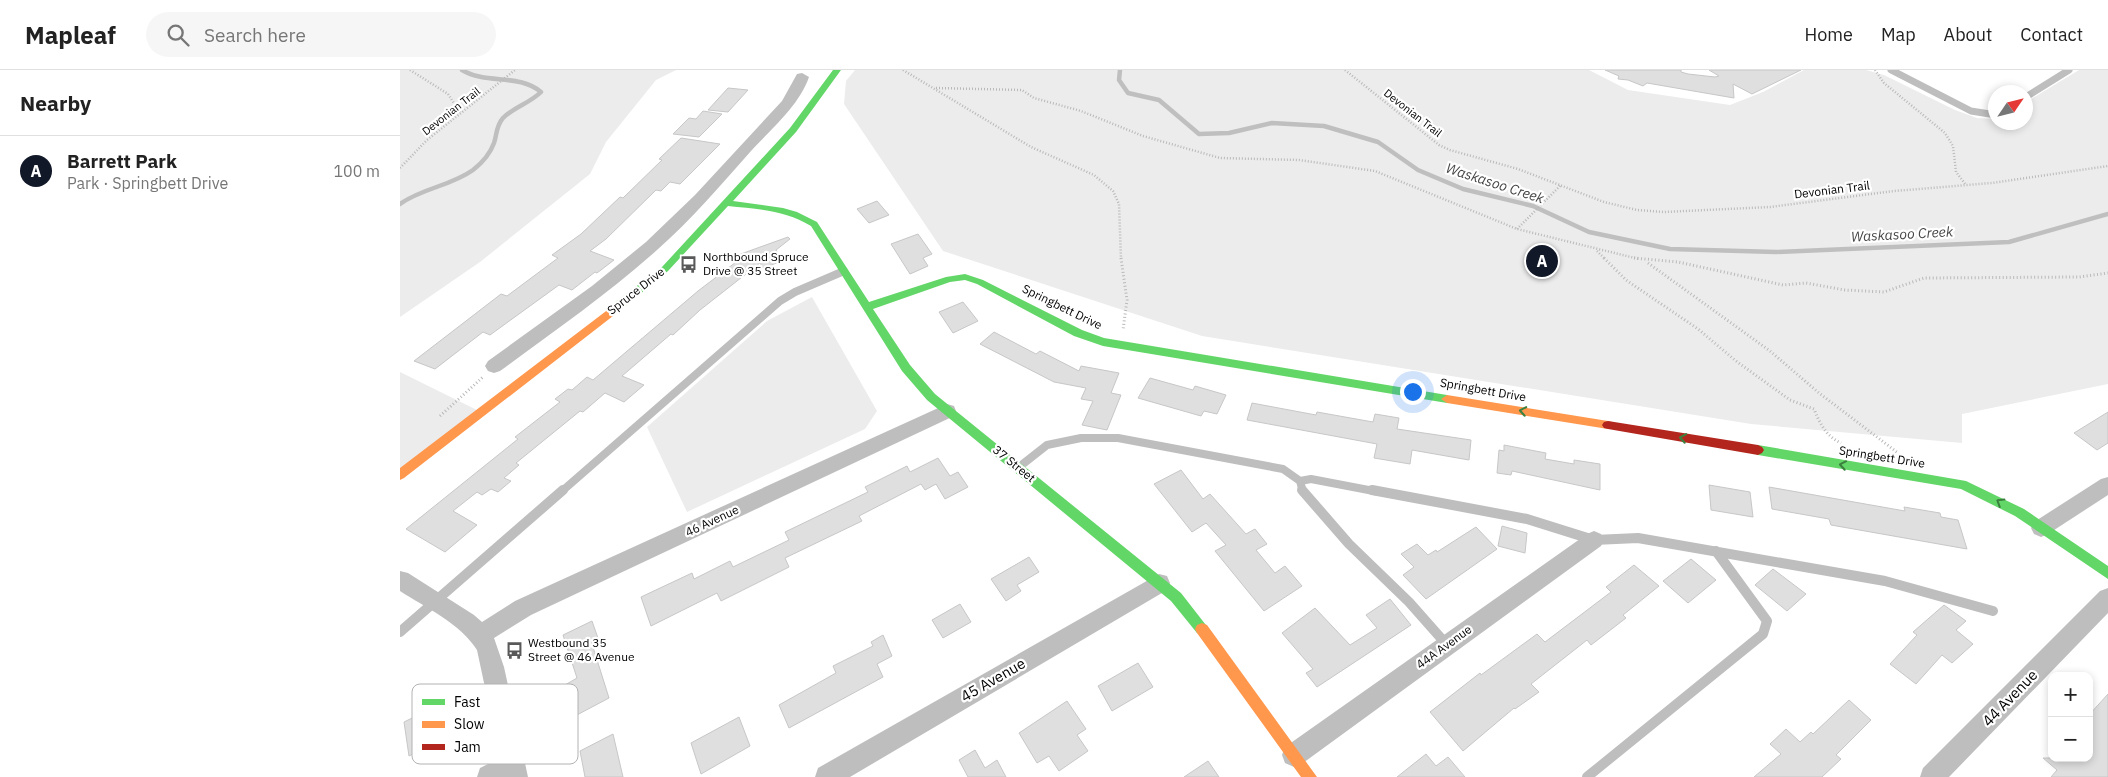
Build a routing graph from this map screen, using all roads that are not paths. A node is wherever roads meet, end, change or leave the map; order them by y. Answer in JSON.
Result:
{"nodes":[{"id":1,"x":837,"y":70,"type":"edge"},
{"id":2,"x":1891,"y":70,"type":"edge"},
{"id":3,"x":2069,"y":70,"type":"edge"},
{"id":4,"x":802,"y":77,"type":"dead end"},
{"id":5,"x":2033,"y":93,"type":"edge"},
{"id":6,"x":1988,"y":114,"type":"edge"},
{"id":7,"x":700,"y":198,"type":"junction"},
{"id":8,"x":728,"y":203,"type":"junction"},
{"id":9,"x":844,"y":271,"type":"junction"},
{"id":10,"x":867,"y":307,"type":"junction"},
{"id":11,"x":494,"y":366,"type":"road end"},
{"id":12,"x":947,"y":411,"type":"junction"},
{"id":13,"x":1018,"y":468,"type":"junction"},
{"id":14,"x":400,"y":475,"type":"edge"},
{"id":15,"x":1300,"y":481,"type":"junction"},
{"id":16,"x":2108,"y":484,"type":"edge"},
{"id":17,"x":2042,"y":528,"type":"junction"},
{"id":18,"x":1594,"y":540,"type":"junction"},
{"id":19,"x":1716,"y":551,"type":"junction"},
{"id":20,"x":2108,"y":573,"type":"edge"},
{"id":21,"x":400,"y":580,"type":"edge"},
{"id":22,"x":1159,"y":583,"type":"junction"},
{"id":23,"x":2108,"y":598,"type":"edge"},
{"id":24,"x":434,"y":602,"type":"junction"},
{"id":25,"x":1994,"y":611,"type":"dead end"},
{"id":26,"x":400,"y":632,"type":"edge"},
{"id":27,"x":480,"y":635,"type":"junction"},
{"id":28,"x":1447,"y":644,"type":"junction"},
{"id":29,"x":497,"y":684,"type":"edge"},
{"id":30,"x":1294,"y":755,"type":"junction"},
{"id":31,"x":515,"y":771,"type":"edge"},
{"id":32,"x":489,"y":777,"type":"edge"},
{"id":33,"x":827,"y":777,"type":"edge"},
{"id":34,"x":1310,"y":777,"type":"edge"},
{"id":35,"x":1587,"y":777,"type":"edge"},
{"id":36,"x":1932,"y":777,"type":"edge"}],
"edges":[{"from":1,"to":8,"type":"street","name":"Spruce Drive"},
{"from":2,"to":6,"type":"lane"},
{"from":3,"to":5,"type":"lane"},
{"from":4,"to":7,"type":"street","name":"Spruce Drive"},
{"from":7,"to":8,"type":"street","name":"37 Street"},
{"from":7,"to":11,"type":"street","name":"Spruce Drive"},
{"from":8,"to":9,"type":"street","name":"37 Street"},
{"from":8,"to":14,"type":"street","name":"Spruce Drive"},
{"from":9,"to":10,"type":"street","name":"37 Street"},
{"from":9,"to":24,"type":"lane"},
{"from":10,"to":12,"type":"street","name":"37 Street"},
{"from":17,"to":10,"type":"street","name":"Springbett Drive","one_way":true},
{"from":12,"to":13,"type":"street","name":"37 Street"},
{"from":12,"to":27,"type":"street","name":"46 Avenue"},
{"from":13,"to":15,"type":"lane"},
{"from":13,"to":22,"type":"street","name":"37 Street"},
{"from":15,"to":18,"type":"lane"},
{"from":15,"to":28,"type":"lane"},
{"from":16,"to":17,"type":"street"},
{"from":17,"to":20,"type":"street","name":"Springbett Drive"},
{"from":18,"to":19,"type":"lane"},
{"from":18,"to":28,"type":"street","name":"44A Avenue"},
{"from":19,"to":25,"type":"lane"},
{"from":19,"to":35,"type":"lane"},
{"from":21,"to":24,"type":"street"},
{"from":22,"to":30,"type":"street","name":"37 Street"},
{"from":22,"to":33,"type":"street","name":"45 Avenue"},
{"from":23,"to":36,"type":"street","name":"44 Avenue"},
{"from":24,"to":26,"type":"lane"},
{"from":24,"to":27,"type":"street"},
{"from":27,"to":29,"type":"street"},
{"from":28,"to":30,"type":"street","name":"44A Avenue"},
{"from":30,"to":34,"type":"street","name":"37 Street"},
{"from":31,"to":32,"type":"street"}]}
